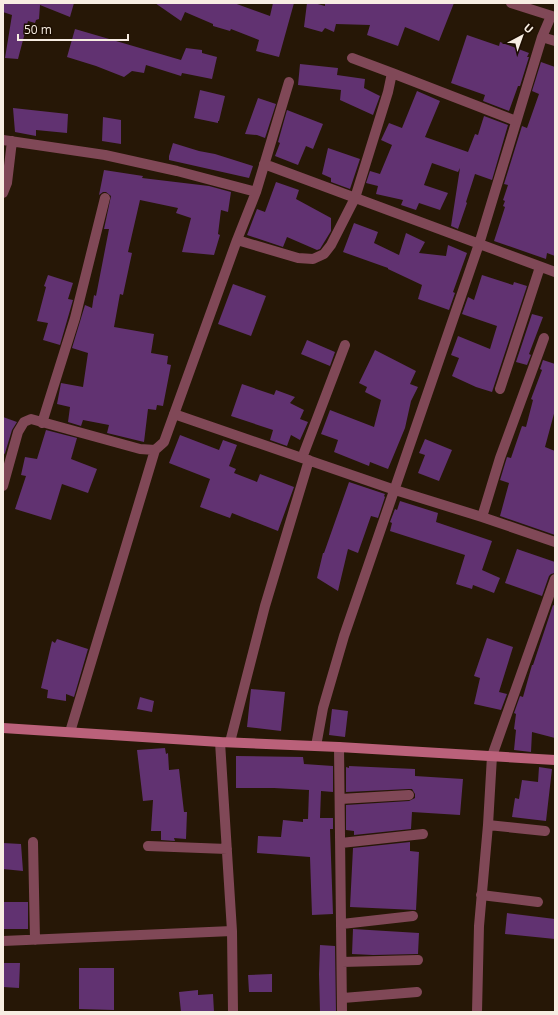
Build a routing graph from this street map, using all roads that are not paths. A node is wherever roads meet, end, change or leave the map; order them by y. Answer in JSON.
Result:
{"nodes":[{"id":1,"x":511,"y":3,"type":"edge"},
{"id":2,"x":552,"y":18,"type":"edge"},
{"id":3,"x":543,"y":34,"type":"junction"},
{"id":4,"x":555,"y":41,"type":"edge"},
{"id":5,"x":352,"y":58,"type":"dead end"},
{"id":6,"x":392,"y":73,"type":"junction"},
{"id":7,"x":289,"y":82,"type":"dead end"},
{"id":8,"x":516,"y":122,"type":"junction"},
{"id":9,"x":7,"y":141,"type":"edge"},
{"id":10,"x":264,"y":164,"type":"junction"},
{"id":11,"x":256,"y":192,"type":"junction"},
{"id":12,"x":3,"y":193,"type":"edge"},
{"id":13,"x":105,"y":198,"type":"dead end"},
{"id":14,"x":355,"y":198,"type":"junction"},
{"id":15,"x":238,"y":240,"type":"junction"},
{"id":16,"x":479,"y":244,"type":"junction"},
{"id":17,"x":540,"y":266,"type":"junction"},
{"id":18,"x":555,"y":272,"type":"edge"},
{"id":19,"x":544,"y":338,"type":"dead end"},
{"id":20,"x":345,"y":345,"type":"dead end"},
{"id":21,"x":500,"y":389,"type":"dead end"},
{"id":22,"x":174,"y":414,"type":"junction"},
{"id":23,"x":42,"y":422,"type":"junction"},
{"id":24,"x":155,"y":450,"type":"junction"},
{"id":25,"x":7,"y":459,"type":"edge"},
{"id":26,"x":306,"y":459,"type":"junction"},
{"id":27,"x":3,"y":486,"type":"edge"},
{"id":28,"x":394,"y":490,"type":"junction"},
{"id":29,"x":482,"y":517,"type":"junction"},
{"id":30,"x":555,"y":542,"type":"edge"},
{"id":31,"x":555,"y":579,"type":"edge"},
{"id":32,"x":3,"y":728,"type":"edge"},
{"id":33,"x":70,"y":732,"type":"junction"},
{"id":34,"x":225,"y":742,"type":"junction"},
{"id":35,"x":316,"y":746,"type":"junction"},
{"id":36,"x":339,"y":747,"type":"junction"},
{"id":37,"x":492,"y":756,"type":"junction"},
{"id":38,"x":555,"y":760,"type":"edge"},
{"id":39,"x":409,"y":795,"type":"dead end"},
{"id":40,"x":340,"y":799,"type":"junction"},
{"id":41,"x":488,"y":825,"type":"junction"},
{"id":42,"x":545,"y":831,"type":"dead end"},
{"id":43,"x":423,"y":834,"type":"dead end"},
{"id":44,"x":33,"y":842,"type":"dead end"},
{"id":45,"x":340,"y":843,"type":"junction"},
{"id":46,"x":148,"y":846,"type":"dead end"},
{"id":47,"x":227,"y":849,"type":"junction"},
{"id":48,"x":481,"y":895,"type":"junction"},
{"id":49,"x":538,"y":902,"type":"dead end"},
{"id":50,"x":413,"y":916,"type":"dead end"},
{"id":51,"x":342,"y":924,"type":"junction"},
{"id":52,"x":232,"y":931,"type":"junction"},
{"id":53,"x":35,"y":940,"type":"junction"},
{"id":54,"x":3,"y":941,"type":"edge"},
{"id":55,"x":418,"y":960,"type":"dead end"},
{"id":56,"x":342,"y":962,"type":"junction"},
{"id":57,"x":417,"y":992,"type":"dead end"},
{"id":58,"x":342,"y":998,"type":"junction"},
{"id":59,"x":234,"y":1012,"type":"edge"},
{"id":60,"x":342,"y":1012,"type":"edge"},
{"id":61,"x":477,"y":1012,"type":"edge"}],
"edges":[{"from":1,"to":2,"type":"street"},
{"from":2,"to":3,"type":"street"},
{"from":3,"to":4,"type":"street"},
{"from":3,"to":8,"type":"street"},
{"from":5,"to":6,"type":"street"},
{"from":6,"to":8,"type":"street"},
{"from":6,"to":14,"type":"street"},
{"from":7,"to":10,"type":"street"},
{"from":8,"to":16,"type":"street"},
{"from":9,"to":11,"type":"street"},
{"from":9,"to":12,"type":"street"},
{"from":10,"to":11,"type":"street"},
{"from":10,"to":14,"type":"street"},
{"from":11,"to":15,"type":"street"},
{"from":13,"to":23,"type":"street"},
{"from":14,"to":15,"type":"street"},
{"from":14,"to":16,"type":"street"},
{"from":15,"to":22,"type":"street"},
{"from":16,"to":17,"type":"street"},
{"from":16,"to":28,"type":"street"},
{"from":17,"to":18,"type":"street"},
{"from":17,"to":21,"type":"street"},
{"from":19,"to":29,"type":"street"},
{"from":20,"to":26,"type":"street"},
{"from":22,"to":24,"type":"street"},
{"from":22,"to":26,"type":"street"},
{"from":23,"to":24,"type":"street"},
{"from":23,"to":25,"type":"street"},
{"from":24,"to":33,"type":"street"},
{"from":25,"to":27,"type":"street"},
{"from":26,"to":28,"type":"street"},
{"from":26,"to":34,"type":"street"},
{"from":28,"to":29,"type":"street"},
{"from":28,"to":35,"type":"street"},
{"from":29,"to":30,"type":"street"},
{"from":31,"to":37,"type":"street"},
{"from":32,"to":33,"type":"street"},
{"from":33,"to":34,"type":"street"},
{"from":34,"to":35,"type":"street"},
{"from":34,"to":47,"type":"street"},
{"from":35,"to":36,"type":"street"},
{"from":36,"to":37,"type":"street"},
{"from":36,"to":40,"type":"street"},
{"from":37,"to":38,"type":"street"},
{"from":37,"to":41,"type":"street"},
{"from":39,"to":40,"type":"street"},
{"from":40,"to":45,"type":"street"},
{"from":41,"to":42,"type":"street"},
{"from":41,"to":48,"type":"street"},
{"from":43,"to":45,"type":"street"},
{"from":44,"to":53,"type":"street"},
{"from":45,"to":51,"type":"street"},
{"from":46,"to":47,"type":"street"},
{"from":47,"to":52,"type":"street"},
{"from":48,"to":49,"type":"street"},
{"from":48,"to":61,"type":"street"},
{"from":50,"to":51,"type":"street"},
{"from":51,"to":56,"type":"street"},
{"from":52,"to":53,"type":"street"},
{"from":52,"to":59,"type":"street"},
{"from":53,"to":54,"type":"street"},
{"from":55,"to":56,"type":"street"},
{"from":56,"to":58,"type":"street"},
{"from":57,"to":58,"type":"street"},
{"from":58,"to":60,"type":"street"}]}
